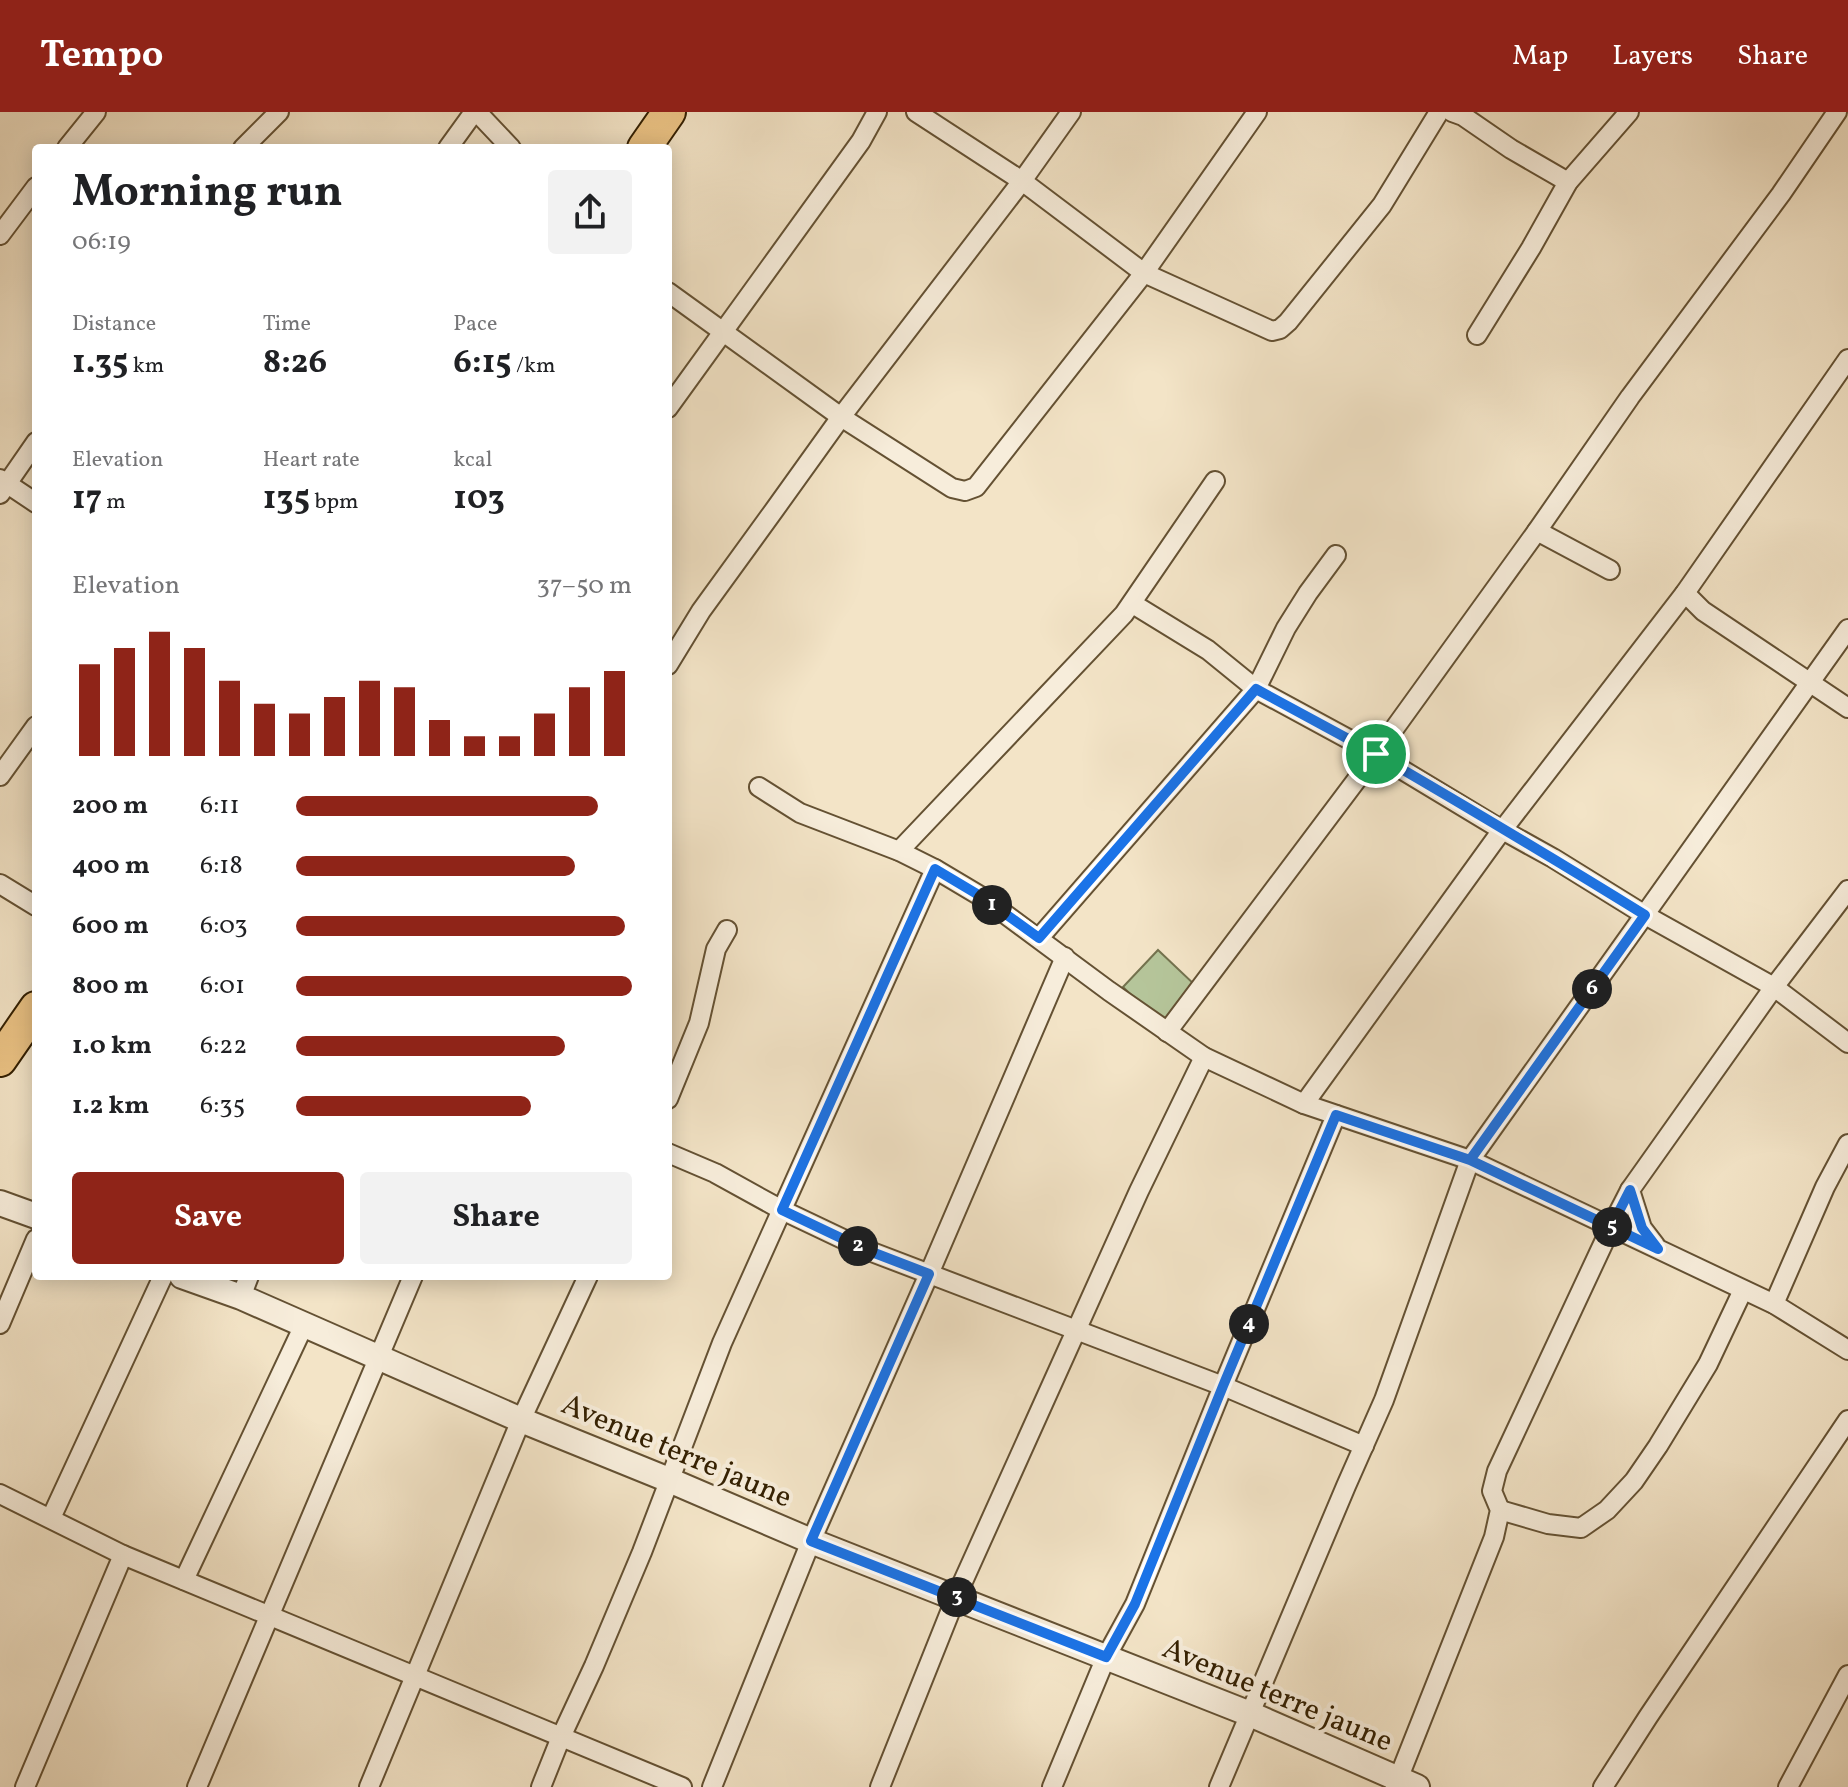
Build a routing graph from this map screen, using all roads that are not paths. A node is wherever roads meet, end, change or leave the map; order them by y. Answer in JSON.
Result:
{"nodes":[{"id":1,"x":96,"y":112,"type":"edge"},
{"id":2,"x":279,"y":112,"type":"edge"},
{"id":3,"x":475,"y":112,"type":"edge"},
{"id":4,"x":669,"y":112,"type":"edge"},
{"id":5,"x":877,"y":112,"type":"edge"},
{"id":6,"x":916,"y":112,"type":"edge"},
{"id":7,"x":1071,"y":112,"type":"edge"},
{"id":8,"x":1257,"y":112,"type":"edge"},
{"id":9,"x":1439,"y":112,"type":"edge"},
{"id":10,"x":1452,"y":112,"type":"edge"},
{"id":11,"x":1629,"y":112,"type":"edge"},
{"id":12,"x":1837,"y":112,"type":"edge"},
{"id":13,"x":70,"y":144,"type":"edge"},
{"id":14,"x":247,"y":144,"type":"edge"},
{"id":15,"x":451,"y":144,"type":"edge"},
{"id":16,"x":507,"y":144,"type":"edge"},
{"id":17,"x":647,"y":144,"type":"edge"},
{"id":18,"x":1022,"y":181,"type":"junction"},
{"id":19,"x":1568,"y":182,"type":"junction"},
{"id":20,"x":32,"y":192,"type":"edge"},
{"id":21,"x":0,"y":235,"type":"edge"},
{"id":22,"x":1144,"y":273,"type":"junction"},
{"id":23,"x":672,"y":295,"type":"edge"},
{"id":24,"x":724,"y":332,"type":"junction"},
{"id":25,"x":1477,"y":335,"type":"dead end"},
{"id":26,"x":1848,"y":359,"type":"edge"},
{"id":27,"x":672,"y":403,"type":"edge"},
{"id":28,"x":841,"y":417,"type":"junction"},
{"id":29,"x":32,"y":447,"type":"edge"},
{"id":30,"x":1215,"y":481,"type":"dead end"},
{"id":31,"x":2,"y":485,"type":"edge"},
{"id":32,"x":32,"y":501,"type":"edge"},
{"id":33,"x":1537,"y":531,"type":"junction"},
{"id":34,"x":1336,"y":555,"type":"dead end"},
{"id":35,"x":1610,"y":570,"type":"dead end"},
{"id":36,"x":1685,"y":593,"type":"junction"},
{"id":37,"x":1133,"y":604,"type":"junction"},
{"id":38,"x":1848,"y":629,"type":"edge"},
{"id":39,"x":672,"y":658,"type":"edge"},
{"id":40,"x":1809,"y":683,"type":"junction"},
{"id":41,"x":1256,"y":689,"type":"junction"},
{"id":42,"x":1848,"y":708,"type":"edge"},
{"id":43,"x":32,"y":732,"type":"edge"},
{"id":44,"x":1376,"y":754,"type":"junction"},
{"id":45,"x":0,"y":776,"type":"edge"},
{"id":46,"x":759,"y":787,"type":"dead end"},
{"id":47,"x":1503,"y":829,"type":"junction"},
{"id":48,"x":899,"y":851,"type":"junction"},
{"id":49,"x":935,"y":869,"type":"junction"},
{"id":50,"x":0,"y":884,"type":"edge"},
{"id":51,"x":1848,"y":890,"type":"edge"},
{"id":52,"x":32,"y":904,"type":"edge"},
{"id":53,"x":1645,"y":915,"type":"junction"},
{"id":54,"x":727,"y":930,"type":"dead end"},
{"id":55,"x":1039,"y":938,"type":"junction"},
{"id":56,"x":1065,"y":957,"type":"junction"},
{"id":57,"x":1774,"y":987,"type":"junction"},
{"id":58,"x":32,"y":1014,"type":"edge"},
{"id":59,"x":1167,"y":1032,"type":"junction"},
{"id":60,"x":1848,"y":1043,"type":"edge"},
{"id":61,"x":1204,"y":1057,"type":"junction"},
{"id":62,"x":0,"y":1060,"type":"edge"},
{"id":63,"x":672,"y":1089,"type":"edge"},
{"id":64,"x":1304,"y":1104,"type":"junction"},
{"id":65,"x":1336,"y":1115,"type":"junction"},
{"id":66,"x":1848,"y":1144,"type":"edge"},
{"id":67,"x":672,"y":1155,"type":"edge"},
{"id":68,"x":1470,"y":1160,"type":"junction"},
{"id":69,"x":1630,"y":1190,"type":"junction"},
{"id":70,"x":0,"y":1203,"type":"edge"},
{"id":71,"x":782,"y":1210,"type":"junction"},
{"id":72,"x":32,"y":1215,"type":"edge"},
{"id":73,"x":1611,"y":1227,"type":"junction"},
{"id":74,"x":32,"y":1248,"type":"edge"},
{"id":75,"x":1658,"y":1249,"type":"junction"},
{"id":76,"x":929,"y":1274,"type":"junction"},
{"id":77,"x":161,"y":1280,"type":"edge"},
{"id":78,"x":207,"y":1280,"type":"edge"},
{"id":79,"x":411,"y":1280,"type":"edge"},
{"id":80,"x":586,"y":1280,"type":"edge"},
{"id":81,"x":245,"y":1286,"type":"edge"},
{"id":82,"x":1743,"y":1290,"type":"junction"},
{"id":83,"x":1774,"y":1304,"type":"junction"},
{"id":84,"x":0,"y":1324,"type":"edge"},
{"id":85,"x":304,"y":1325,"type":"junction"},
{"id":86,"x":1077,"y":1331,"type":"junction"},
{"id":87,"x":1848,"y":1350,"type":"edge"},
{"id":88,"x":380,"y":1357,"type":"junction"},
{"id":89,"x":1223,"y":1386,"type":"junction"},
{"id":90,"x":521,"y":1420,"type":"junction"},
{"id":91,"x":1848,"y":1420,"type":"edge"},
{"id":92,"x":1364,"y":1446,"type":"junction"},
{"id":93,"x":669,"y":1480,"type":"junction"},
{"id":94,"x":0,"y":1494,"type":"edge"},
{"id":95,"x":1500,"y":1510,"type":"junction"},
{"id":96,"x":51,"y":1518,"type":"junction"},
{"id":97,"x":811,"y":1541,"type":"junction"},
{"id":98,"x":123,"y":1555,"type":"junction"},
{"id":99,"x":184,"y":1580,"type":"junction"},
{"id":100,"x":956,"y":1597,"type":"junction"},
{"id":101,"x":269,"y":1616,"type":"junction"},
{"id":102,"x":1106,"y":1657,"type":"junction"},
{"id":103,"x":1848,"y":1675,"type":"edge"},
{"id":104,"x":414,"y":1676,"type":"junction"},
{"id":105,"x":1250,"y":1714,"type":"junction"},
{"id":106,"x":561,"y":1737,"type":"junction"},
{"id":107,"x":1404,"y":1784,"type":"edge"},
{"id":108,"x":25,"y":1787,"type":"edge"},
{"id":109,"x":197,"y":1787,"type":"edge"},
{"id":110,"x":369,"y":1787,"type":"edge"},
{"id":111,"x":541,"y":1787,"type":"edge"},
{"id":112,"x":682,"y":1787,"type":"edge"},
{"id":113,"x":712,"y":1787,"type":"edge"},
{"id":114,"x":880,"y":1787,"type":"edge"},
{"id":115,"x":1052,"y":1787,"type":"edge"},
{"id":116,"x":1219,"y":1787,"type":"edge"},
{"id":117,"x":1603,"y":1787,"type":"edge"},
{"id":118,"x":1788,"y":1787,"type":"edge"}],
"edges":[{"from":1,"to":13,"type":"street"},
{"from":2,"to":14,"type":"street"},
{"from":3,"to":15,"type":"street"},
{"from":3,"to":16,"type":"street"},
{"from":4,"to":17,"type":"highway"},
{"from":5,"to":24,"type":"street"},
{"from":6,"to":18,"type":"street"},
{"from":7,"to":18,"type":"street"},
{"from":8,"to":22,"type":"street"},
{"from":9,"to":22,"type":"street"},
{"from":10,"to":19,"type":"street"},
{"from":11,"to":19,"type":"street"},
{"from":12,"to":33,"type":"street"},
{"from":18,"to":22,"type":"street"},
{"from":18,"to":28,"type":"street"},
{"from":19,"to":25,"type":"street"},
{"from":20,"to":21,"type":"street"},
{"from":22,"to":28,"type":"street"},
{"from":23,"to":24,"type":"street"},
{"from":24,"to":27,"type":"street"},
{"from":24,"to":28,"type":"street"},
{"from":26,"to":36,"type":"street"},
{"from":28,"to":39,"type":"street"},
{"from":29,"to":31,"type":"street"},
{"from":30,"to":37,"type":"street"},
{"from":31,"to":32,"type":"street"},
{"from":33,"to":35,"type":"street"},
{"from":33,"to":44,"type":"street"},
{"from":34,"to":41,"type":"street"},
{"from":36,"to":40,"type":"street"},
{"from":36,"to":47,"type":"street"},
{"from":37,"to":41,"type":"street"},
{"from":37,"to":48,"type":"street"},
{"from":38,"to":40,"type":"street"},
{"from":40,"to":42,"type":"street"},
{"from":40,"to":53,"type":"street"},
{"from":41,"to":44,"type":"street"},
{"from":41,"to":55,"type":"street"},
{"from":43,"to":45,"type":"street"},
{"from":44,"to":47,"type":"street"},
{"from":44,"to":59,"type":"street"},
{"from":46,"to":48,"type":"street"},
{"from":47,"to":53,"type":"street"},
{"from":47,"to":64,"type":"street"},
{"from":48,"to":49,"type":"street"},
{"from":49,"to":55,"type":"street"},
{"from":49,"to":71,"type":"street"},
{"from":50,"to":52,"type":"street"},
{"from":51,"to":57,"type":"street"},
{"from":53,"to":57,"type":"street"},
{"from":53,"to":68,"type":"street"},
{"from":54,"to":63,"type":"street"},
{"from":55,"to":56,"type":"street"},
{"from":56,"to":59,"type":"street"},
{"from":56,"to":76,"type":"street"},
{"from":57,"to":60,"type":"street"},
{"from":57,"to":69,"type":"street"},
{"from":58,"to":62,"type":"highway"},
{"from":59,"to":61,"type":"street"},
{"from":61,"to":64,"type":"street"},
{"from":61,"to":86,"type":"street"},
{"from":64,"to":65,"type":"street"},
{"from":65,"to":68,"type":"street"},
{"from":65,"to":89,"type":"street"},
{"from":66,"to":83,"type":"street"},
{"from":67,"to":71,"type":"street"},
{"from":68,"to":73,"type":"street"},
{"from":68,"to":92,"type":"street"},
{"from":69,"to":73,"type":"street"},
{"from":69,"to":75,"type":"street"},
{"from":70,"to":72,"type":"street"},
{"from":71,"to":76,"type":"street"},
{"from":71,"to":93,"type":"street"},
{"from":73,"to":75,"type":"street"},
{"from":73,"to":95,"type":"street"},
{"from":74,"to":84,"type":"street"},
{"from":75,"to":82,"type":"street"},
{"from":76,"to":86,"type":"street"},
{"from":76,"to":97,"type":"street"},
{"from":77,"to":96,"type":"street"},
{"from":78,"to":81,"type":"street","name":"Avenue terre jaune"},
{"from":79,"to":88,"type":"street"},
{"from":80,"to":90,"type":"street"},
{"from":81,"to":85,"type":"street","name":"Avenue terre jaune"},
{"from":82,"to":83,"type":"street"},
{"from":82,"to":95,"type":"street"},
{"from":83,"to":87,"type":"street"},
{"from":85,"to":88,"type":"street","name":"Avenue terre jaune"},
{"from":85,"to":99,"type":"street"},
{"from":86,"to":89,"type":"street"},
{"from":86,"to":100,"type":"street"},
{"from":88,"to":90,"type":"street","name":"Avenue terre jaune"},
{"from":88,"to":101,"type":"street"},
{"from":89,"to":92,"type":"street"},
{"from":89,"to":102,"type":"street"},
{"from":90,"to":93,"type":"street","name":"Avenue terre jaune"},
{"from":90,"to":104,"type":"street"},
{"from":91,"to":117,"type":"street"},
{"from":92,"to":105,"type":"street"},
{"from":93,"to":97,"type":"street","name":"Avenue terre jaune"},
{"from":93,"to":106,"type":"street"},
{"from":94,"to":96,"type":"street"},
{"from":95,"to":107,"type":"street"},
{"from":96,"to":98,"type":"street"},
{"from":97,"to":100,"type":"street","name":"Avenue terre jaune"},
{"from":97,"to":113,"type":"street"},
{"from":98,"to":99,"type":"street"},
{"from":98,"to":108,"type":"street"},
{"from":99,"to":101,"type":"street"},
{"from":100,"to":102,"type":"street","name":"Avenue terre jaune"},
{"from":100,"to":114,"type":"street"},
{"from":101,"to":104,"type":"street"},
{"from":101,"to":109,"type":"street"},
{"from":102,"to":105,"type":"street","name":"Avenue terre jaune"},
{"from":102,"to":115,"type":"street"},
{"from":103,"to":118,"type":"street"},
{"from":104,"to":106,"type":"street"},
{"from":104,"to":110,"type":"street"},
{"from":105,"to":107,"type":"street","name":"Avenue terre jaune"},
{"from":105,"to":116,"type":"street"},
{"from":106,"to":111,"type":"street"},
{"from":106,"to":112,"type":"street"}]}
